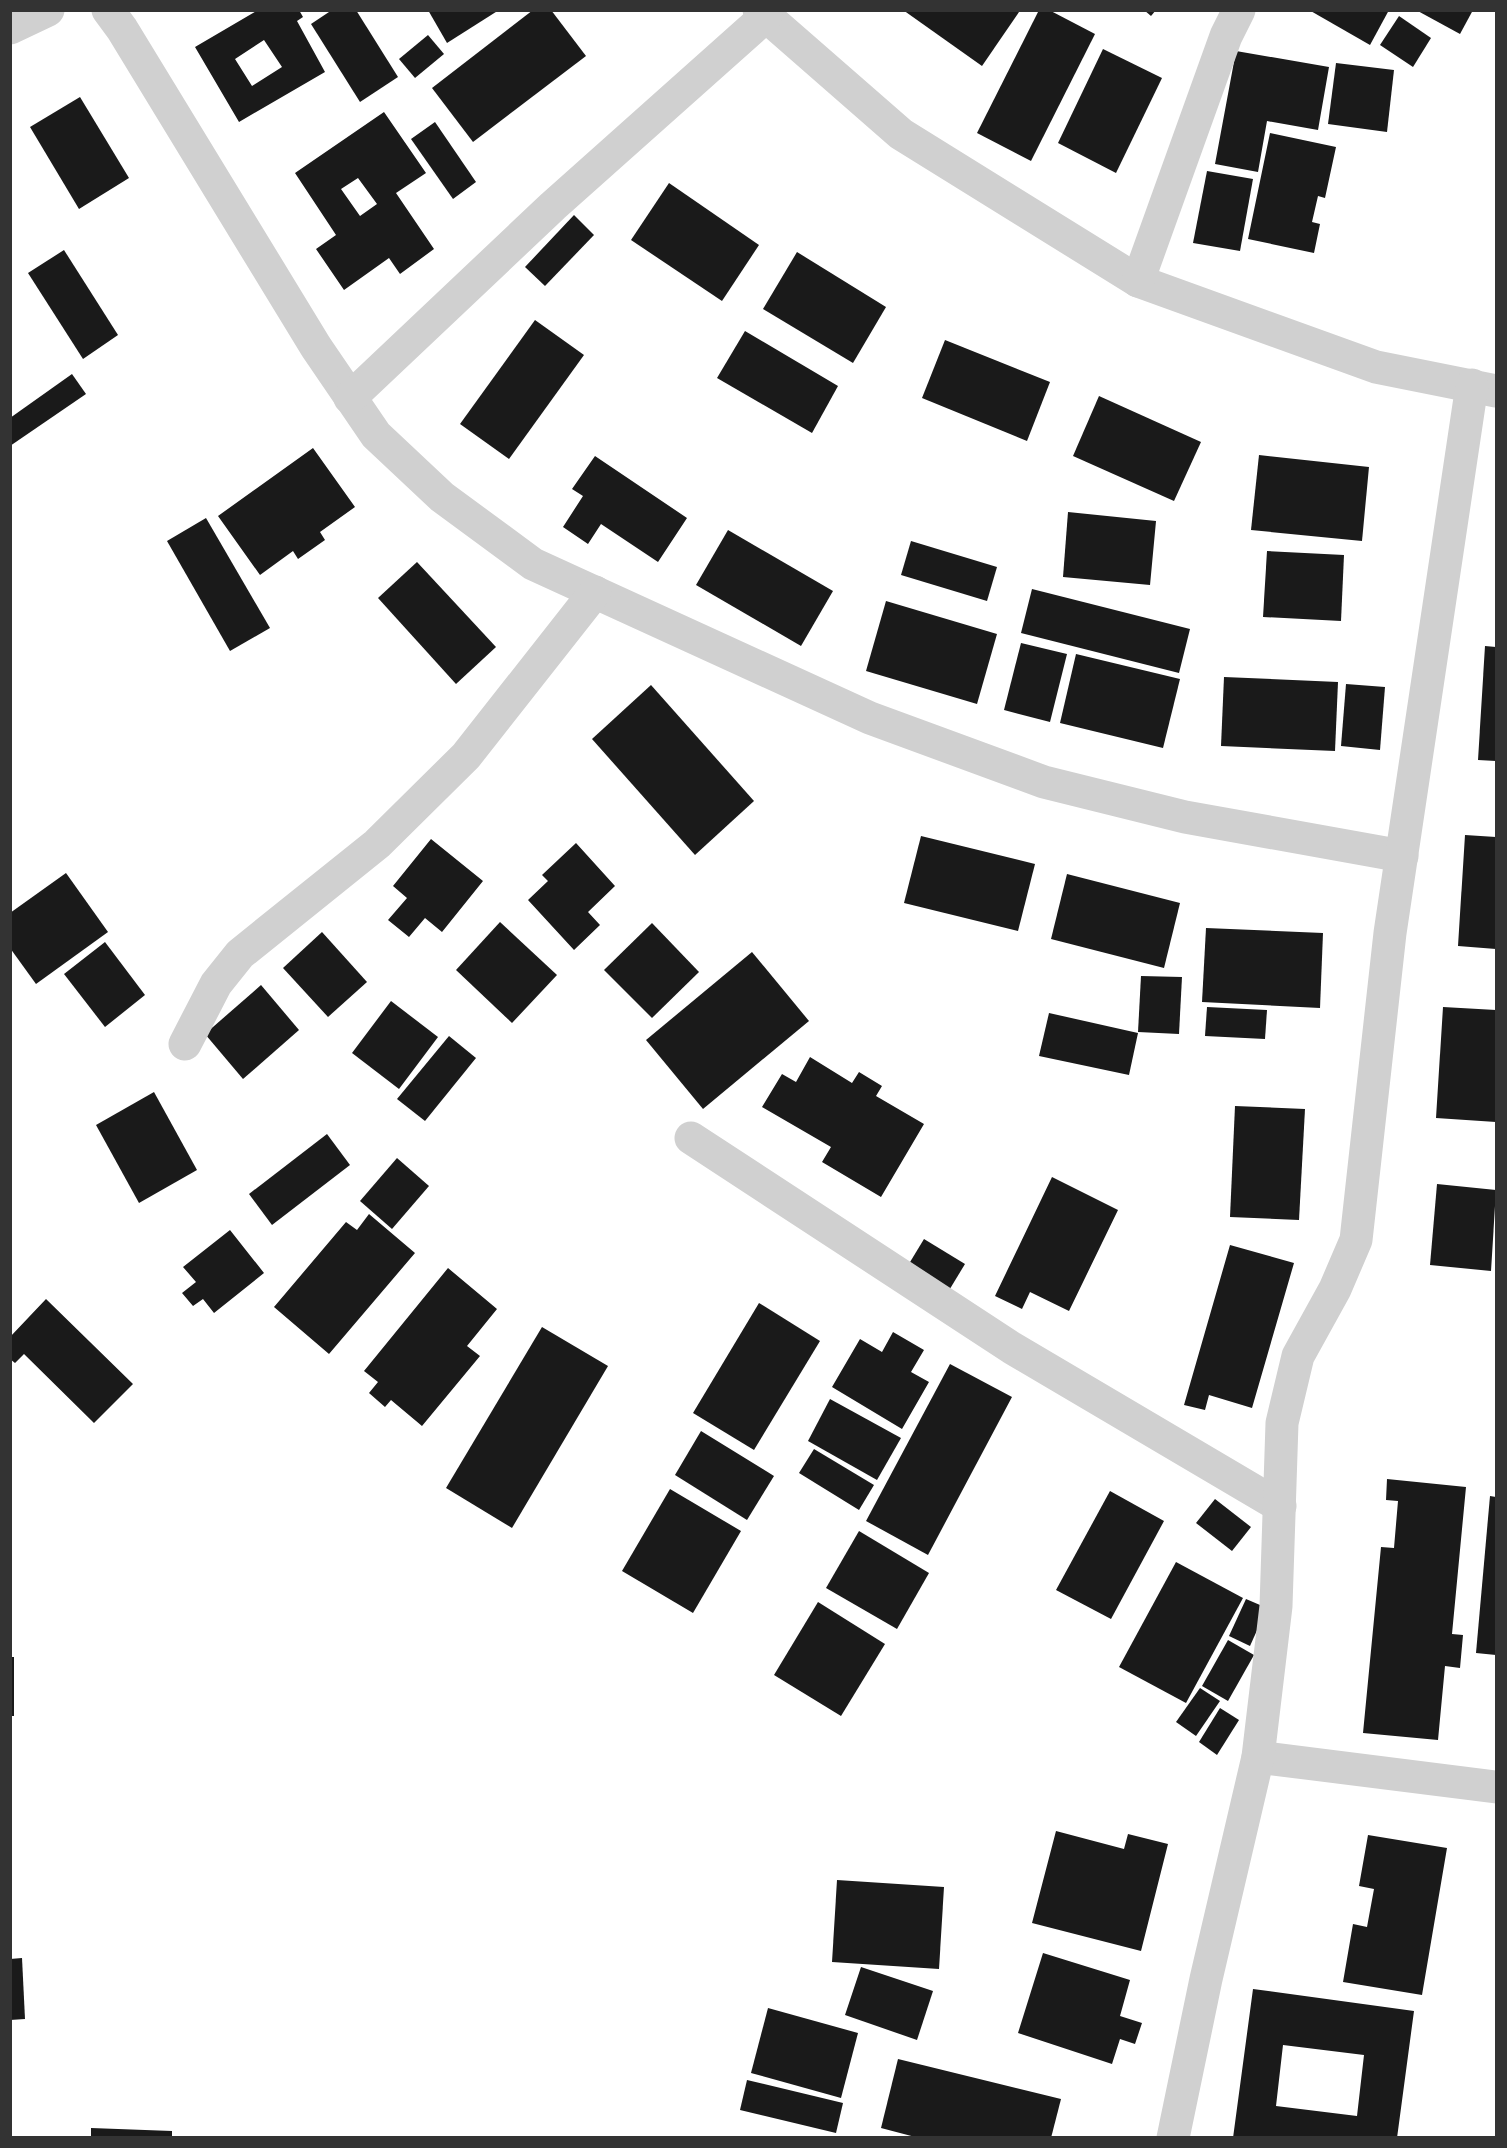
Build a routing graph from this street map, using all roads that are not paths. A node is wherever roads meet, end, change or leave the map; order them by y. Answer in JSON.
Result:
{"nodes":[{"id":1,"x":48,"y":10,"type":"edge"},
{"id":2,"x":108,"y":10,"type":"edge"},
{"id":3,"x":1239,"y":10,"type":"edge"},
{"id":4,"x":763,"y":13,"type":"edge"},
{"id":5,"x":10,"y":27,"type":"edge"},
{"id":6,"x":1137,"y":281,"type":"junction"},
{"id":7,"x":1484,"y":388,"type":"edge"},
{"id":8,"x":350,"y":398,"type":"junction"},
{"id":9,"x":595,"y":592,"type":"junction"},
{"id":10,"x":1402,"y":856,"type":"junction"},
{"id":11,"x":186,"y":1044,"type":"dead end"},
{"id":12,"x":691,"y":1138,"type":"dead end"},
{"id":13,"x":1280,"y":1506,"type":"junction"},
{"id":14,"x":1258,"y":1757,"type":"junction"},
{"id":15,"x":1497,"y":1787,"type":"edge"},
{"id":16,"x":1173,"y":2138,"type":"edge"}],
"edges":[{"from":1,"to":5,"type":"street"},
{"from":2,"to":8,"type":"street"},
{"from":3,"to":6,"type":"street"},
{"from":4,"to":6,"type":"street"},
{"from":4,"to":8,"type":"street"},
{"from":6,"to":7,"type":"street"},
{"from":7,"to":10,"type":"street"},
{"from":8,"to":9,"type":"street"},
{"from":9,"to":10,"type":"street"},
{"from":9,"to":11,"type":"street"},
{"from":10,"to":13,"type":"street"},
{"from":12,"to":13,"type":"street"},
{"from":13,"to":14,"type":"street"},
{"from":14,"to":15,"type":"street"},
{"from":14,"to":16,"type":"street"}]}
